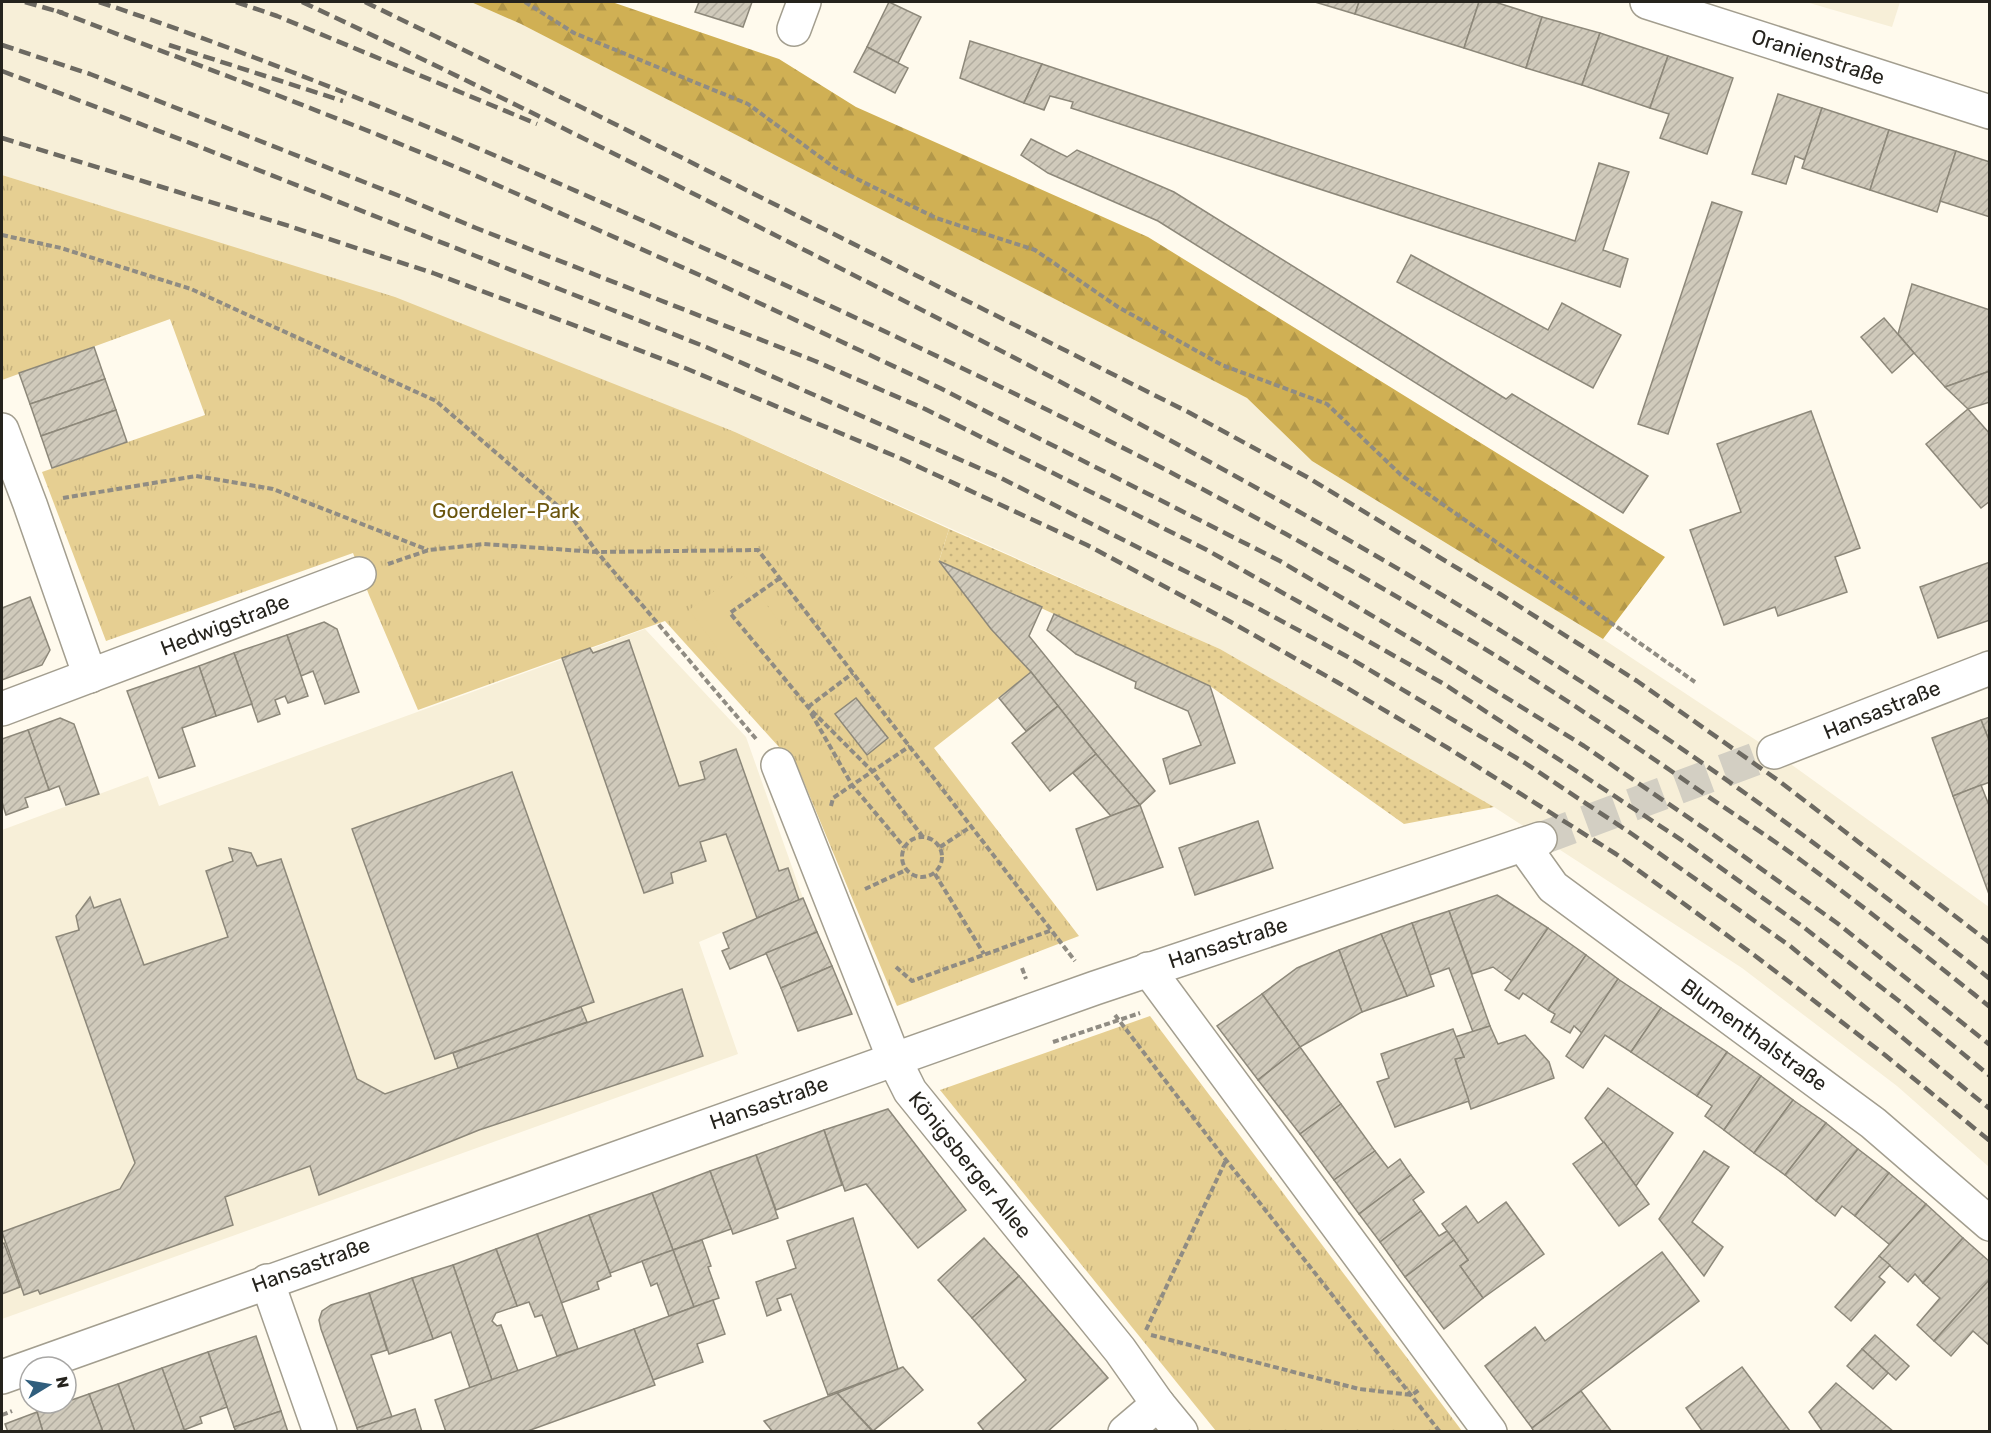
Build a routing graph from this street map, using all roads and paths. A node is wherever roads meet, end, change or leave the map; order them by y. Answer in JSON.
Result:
{"nodes":[{"id":1,"x":525,"y":2,"type":"edge"},
{"id":2,"x":1647,"y":2,"type":"edge"},
{"id":3,"x":1989,"y":112,"type":"edge"},
{"id":4,"x":2,"y":235,"type":"edge"},
{"id":5,"x":2,"y":430,"type":"edge"},
{"id":6,"x":30,"y":504,"type":"junction"},
{"id":7,"x":429,"y":550,"type":"junction"},
{"id":8,"x":597,"y":552,"type":"junction"},
{"id":9,"x":359,"y":574,"type":"joint"},
{"id":10,"x":780,"y":578,"type":"junction"},
{"id":11,"x":1989,"y":668,"type":"edge"},
{"id":12,"x":853,"y":672,"type":"junction"},
{"id":13,"x":90,"y":676,"type":"junction"},
{"id":14,"x":1695,"y":682,"type":"dead end"},
{"id":15,"x":808,"y":707,"type":"junction"},
{"id":16,"x":2,"y":709,"type":"edge"},
{"id":17,"x":910,"y":746,"type":"junction"},
{"id":18,"x":1774,"y":752,"type":"tunnel mouth"},
{"id":19,"x":778,"y":765,"type":"joint"},
{"id":20,"x":872,"y":771,"type":"junction"},
{"id":21,"x":852,"y":785,"type":"junction"},
{"id":22,"x":829,"y":813,"type":"dead end"},
{"id":23,"x":972,"y":826,"type":"junction"},
{"id":24,"x":923,"y":837,"type":"junction"},
{"id":25,"x":1532,"y":842,"type":"joint"},
{"id":26,"x":904,"y":847,"type":"junction"},
{"id":27,"x":940,"y":847,"type":"junction"},
{"id":28,"x":906,"y":870,"type":"junction"},
{"id":29,"x":935,"y":874,"type":"junction"},
{"id":30,"x":860,"y":880,"type":"dead end"},
{"id":31,"x":864,"y":890,"type":"junction"},
{"id":32,"x":869,"y":899,"type":"dead end"},
{"id":33,"x":1052,"y":930,"type":"junction"},
{"id":34,"x":984,"y":954,"type":"junction"},
{"id":35,"x":893,"y":959,"type":"dead end"},
{"id":36,"x":1148,"y":969,"type":"junction"},
{"id":37,"x":1095,"y":987,"type":"junction"},
{"id":38,"x":894,"y":1059,"type":"junction"},
{"id":39,"x":1226,"y":1160,"type":"junction"},
{"id":40,"x":1989,"y":1224,"type":"edge"},
{"id":41,"x":267,"y":1281,"type":"junction"},
{"id":42,"x":1444,"y":1371,"type":"junction"},
{"id":43,"x":2,"y":1377,"type":"edge"},
{"id":44,"x":1412,"y":1395,"type":"junction"},
{"id":45,"x":1158,"y":1404,"type":"junction"},
{"id":46,"x":320,"y":1431,"type":"edge"},
{"id":47,"x":1125,"y":1431,"type":"edge"},
{"id":48,"x":1180,"y":1431,"type":"edge"},
{"id":49,"x":1440,"y":1431,"type":"edge"},
{"id":50,"x":1490,"y":1431,"type":"edge"}],
"edges":[{"from":1,"to":14,"type":"path"},
{"from":2,"to":3,"type":"street","name":"Oranienstraße"},
{"from":4,"to":8,"type":"path"},
{"from":5,"to":6,"type":"street"},
{"from":6,"to":7,"type":"path"},
{"from":6,"to":13,"type":"street"},
{"from":7,"to":8,"type":"path"},
{"from":7,"to":9,"type":"path"},
{"from":8,"to":10,"type":"path"},
{"from":8,"to":19,"type":"path"},
{"from":9,"to":13,"type":"street","name":"Hedwigstraße"},
{"from":10,"to":12,"type":"path"},
{"from":10,"to":15,"type":"path"},
{"from":11,"to":18,"type":"street","name":"Hansastraße"},
{"from":12,"to":15,"type":"path"},
{"from":12,"to":17,"type":"path"},
{"from":13,"to":16,"type":"street","name":"Hedwigstraße"},
{"from":15,"to":20,"type":"path"},
{"from":15,"to":21,"type":"path"},
{"from":17,"to":20,"type":"path"},
{"from":17,"to":23,"type":"path"},
{"from":19,"to":38,"type":"street","name":"Königsberger Allee"},
{"from":20,"to":21,"type":"path"},
{"from":20,"to":24,"type":"path"},
{"from":21,"to":22,"type":"path"},
{"from":21,"to":26,"type":"path"},
{"from":23,"to":27,"type":"path"},
{"from":23,"to":33,"type":"path"},
{"from":24,"to":26,"type":"path"},
{"from":24,"to":27,"type":"path"},
{"from":25,"to":36,"type":"street","name":"Hansastraße"},
{"from":25,"to":40,"type":"street","name":"Blumenthalstraße"},
{"from":26,"to":28,"type":"path"},
{"from":27,"to":29,"type":"path"},
{"from":28,"to":29,"type":"path"},
{"from":28,"to":31,"type":"path"},
{"from":29,"to":34,"type":"path"},
{"from":30,"to":31,"type":"path"},
{"from":31,"to":32,"type":"path"},
{"from":33,"to":34,"type":"path"},
{"from":33,"to":37,"type":"path"},
{"from":34,"to":35,"type":"path"},
{"from":36,"to":37,"type":"street","name":"Hansastraße"},
{"from":36,"to":42,"type":"street"},
{"from":37,"to":38,"type":"street","name":"Hansastraße"},
{"from":37,"to":39,"type":"path"},
{"from":38,"to":41,"type":"street","name":"Hansastraße"},
{"from":38,"to":45,"type":"street","name":"Königsberger Allee"},
{"from":39,"to":44,"type":"path"},
{"from":39,"to":44,"type":"path"},
{"from":41,"to":43,"type":"street","name":"Hansastraße"},
{"from":41,"to":46,"type":"street"},
{"from":42,"to":44,"type":"path"},
{"from":42,"to":50,"type":"street"},
{"from":44,"to":49,"type":"path"},
{"from":45,"to":47,"type":"street"},
{"from":45,"to":48,"type":"street","name":"Königsberger Allee"}]}
